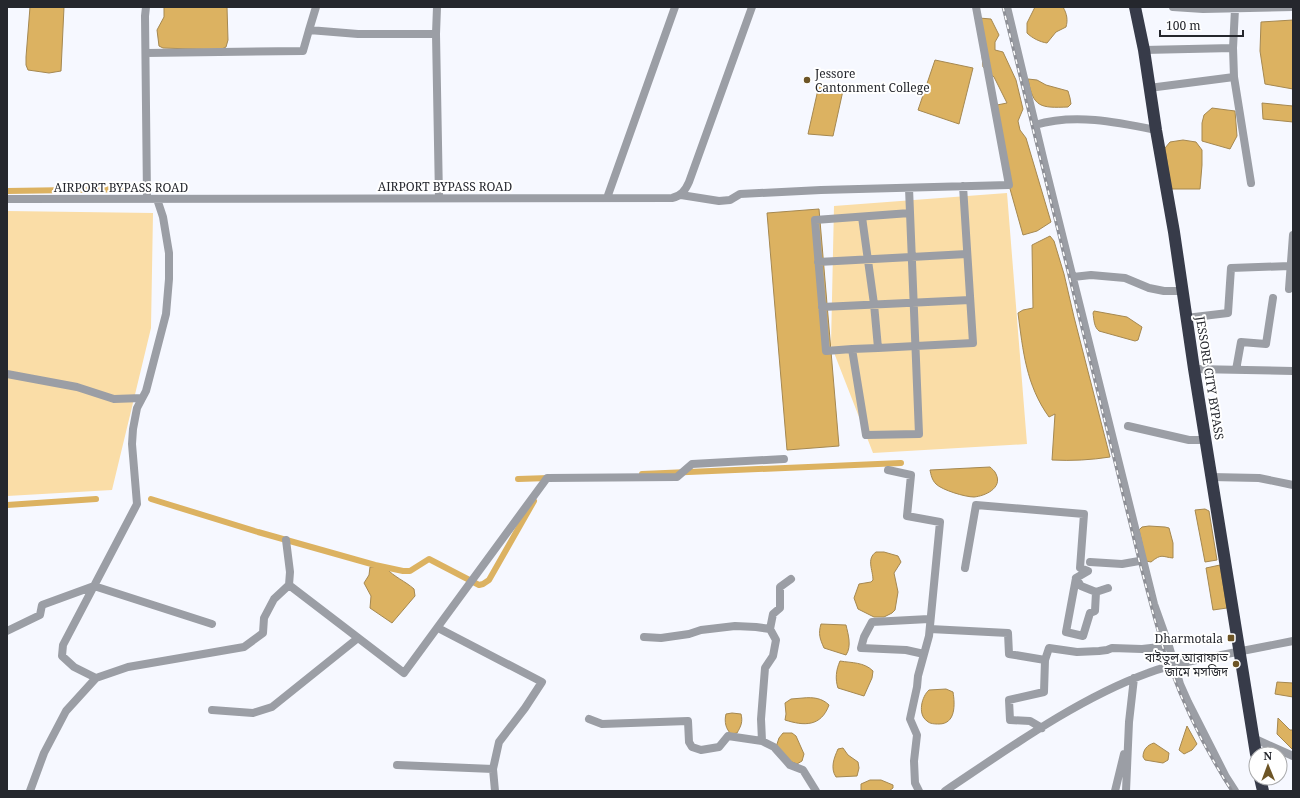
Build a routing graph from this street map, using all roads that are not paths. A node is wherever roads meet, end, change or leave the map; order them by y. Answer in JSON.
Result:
{"nodes":[{"id":1,"x":146,"y":7,"type":"edge"},
{"id":2,"x":316,"y":7,"type":"edge"},
{"id":3,"x":437,"y":7,"type":"edge"},
{"id":4,"x":675,"y":7,"type":"edge"},
{"id":5,"x":752,"y":7,"type":"edge"},
{"id":6,"x":976,"y":7,"type":"edge"},
{"id":7,"x":1007,"y":7,"type":"edge"},
{"id":8,"x":1135,"y":7,"type":"edge"},
{"id":9,"x":1173,"y":7,"type":"edge"},
{"id":10,"x":1293,"y":7,"type":"edge"},
{"id":11,"x":1235,"y":9,"type":"junction"},
{"id":12,"x":309,"y":30,"type":"junction"},
{"id":13,"x":436,"y":34,"type":"junction"},
{"id":14,"x":1232,"y":48,"type":"junction"},
{"id":15,"x":1144,"y":50,"type":"junction"},
{"id":16,"x":146,"y":53,"type":"junction"},
{"id":17,"x":1234,"y":77,"type":"junction"},
{"id":18,"x":1149,"y":88,"type":"junction"},
{"id":19,"x":1035,"y":125,"type":"junction"},
{"id":20,"x":1156,"y":130,"type":"junction"},
{"id":21,"x":1251,"y":183,"type":"dead end"},
{"id":22,"x":963,"y":186,"type":"junction"},
{"id":23,"x":909,"y":188,"type":"junction"},
{"id":24,"x":681,"y":195,"type":"junction"},
{"id":25,"x":147,"y":198,"type":"junction"},
{"id":26,"x":157,"y":198,"type":"junction"},
{"id":27,"x":439,"y":198,"type":"junction"},
{"id":28,"x":607,"y":198,"type":"junction"},
{"id":29,"x":7,"y":199,"type":"edge"},
{"id":30,"x":910,"y":214,"type":"junction"},
{"id":31,"x":862,"y":217,"type":"junction"},
{"id":32,"x":1293,"y":234,"type":"edge"},
{"id":33,"x":967,"y":254,"type":"junction"},
{"id":34,"x":912,"y":257,"type":"junction"},
{"id":35,"x":868,"y":260,"type":"junction"},
{"id":36,"x":818,"y":262,"type":"junction"},
{"id":37,"x":1290,"y":266,"type":"junction"},
{"id":38,"x":1073,"y":277,"type":"junction"},
{"id":39,"x":1289,"y":289,"type":"dead end"},
{"id":40,"x":1182,"y":291,"type":"junction"},
{"id":41,"x":1273,"y":298,"type":"dead end"},
{"id":42,"x":970,"y":300,"type":"junction"},
{"id":43,"x":874,"y":304,"type":"junction"},
{"id":44,"x":914,"y":304,"type":"junction"},
{"id":45,"x":822,"y":307,"type":"junction"},
{"id":46,"x":1186,"y":318,"type":"junction"},
{"id":47,"x":916,"y":347,"type":"junction"},
{"id":48,"x":878,"y":348,"type":"junction"},
{"id":49,"x":852,"y":349,"type":"junction"},
{"id":50,"x":1194,"y":369,"type":"junction"},
{"id":51,"x":1236,"y":370,"type":"junction"},
{"id":52,"x":1293,"y":371,"type":"edge"},
{"id":53,"x":7,"y":374,"type":"edge"},
{"id":54,"x":142,"y":398,"type":"junction"},
{"id":55,"x":1128,"y":426,"type":"dead end"},
{"id":56,"x":1205,"y":440,"type":"junction"},
{"id":57,"x":784,"y":459,"type":"dead end"},
{"id":58,"x":888,"y":470,"type":"dead end"},
{"id":59,"x":1211,"y":477,"type":"junction"},
{"id":60,"x":1293,"y":484,"type":"edge"},
{"id":61,"x":286,"y":540,"type":"dead end"},
{"id":62,"x":1139,"y":561,"type":"dead end"},
{"id":63,"x":1090,"y":562,"type":"dead end"},
{"id":64,"x":965,"y":568,"type":"dead end"},
{"id":65,"x":1076,"y":578,"type":"junction"},
{"id":66,"x":791,"y":579,"type":"dead end"},
{"id":67,"x":288,"y":585,"type":"junction"},
{"id":68,"x":94,"y":586,"type":"junction"},
{"id":69,"x":1108,"y":588,"type":"dead end"},
{"id":70,"x":1096,"y":592,"type":"junction"},
{"id":71,"x":929,"y":619,"type":"dead end"},
{"id":72,"x":212,"y":624,"type":"dead end"},
{"id":73,"x":438,"y":628,"type":"junction"},
{"id":74,"x":770,"y":629,"type":"junction"},
{"id":75,"x":930,"y":629,"type":"junction"},
{"id":76,"x":7,"y":631,"type":"edge"},
{"id":77,"x":644,"y":637,"type":"dead end"},
{"id":78,"x":358,"y":638,"type":"junction"},
{"id":79,"x":1293,"y":641,"type":"edge"},
{"id":80,"x":1169,"y":646,"type":"junction"},
{"id":81,"x":1239,"y":651,"type":"junction"},
{"id":82,"x":924,"y":654,"type":"junction"},
{"id":83,"x":1045,"y":660,"type":"junction"},
{"id":84,"x":1174,"y":665,"type":"junction"},
{"id":85,"x":96,"y":678,"type":"junction"},
{"id":86,"x":1134,"y":678,"type":"junction"},
{"id":87,"x":212,"y":710,"type":"dead end"},
{"id":88,"x":589,"y":719,"type":"dead end"},
{"id":89,"x":1042,"y":728,"type":"junction"},
{"id":90,"x":1253,"y":738,"type":"junction"},
{"id":91,"x":762,"y":741,"type":"junction"},
{"id":92,"x":1254,"y":746,"type":"edge"},
{"id":93,"x":1128,"y":754,"type":"junction"},
{"id":94,"x":1293,"y":756,"type":"edge"},
{"id":95,"x":397,"y":765,"type":"dead end"},
{"id":96,"x":493,"y":769,"type":"junction"},
{"id":97,"x":30,"y":791,"type":"edge"},
{"id":98,"x":495,"y":791,"type":"edge"},
{"id":99,"x":816,"y":791,"type":"edge"},
{"id":100,"x":919,"y":791,"type":"edge"},
{"id":101,"x":945,"y":791,"type":"edge"},
{"id":102,"x":1115,"y":791,"type":"edge"},
{"id":103,"x":1126,"y":791,"type":"edge"},
{"id":104,"x":1235,"y":791,"type":"edge"}],
"edges":[{"from":1,"to":16,"type":"street"},
{"from":2,"to":12,"type":"street"},
{"from":3,"to":13,"type":"street"},
{"from":4,"to":28,"type":"street"},
{"from":5,"to":24,"type":"street"},
{"from":6,"to":22,"type":"street","name":"AIRPORT BYPASS ROAD"},
{"from":7,"to":19,"type":"street"},
{"from":8,"to":15,"type":"highway","name":"JESSORE CITY BYPASS"},
{"from":9,"to":11,"type":"street"},
{"from":10,"to":11,"type":"street"},
{"from":11,"to":14,"type":"street"},
{"from":12,"to":13,"type":"street"},
{"from":12,"to":16,"type":"street"},
{"from":13,"to":27,"type":"street"},
{"from":14,"to":15,"type":"street"},
{"from":14,"to":17,"type":"street"},
{"from":15,"to":18,"type":"highway","name":"JESSORE CITY BYPASS"},
{"from":16,"to":25,"type":"street"},
{"from":17,"to":18,"type":"street"},
{"from":17,"to":21,"type":"street"},
{"from":18,"to":20,"type":"highway","name":"JESSORE CITY BYPASS"},
{"from":19,"to":20,"type":"street"},
{"from":19,"to":38,"type":"street"},
{"from":20,"to":40,"type":"highway","name":"JESSORE CITY BYPASS"},
{"from":22,"to":23,"type":"street","name":"AIRPORT BYPASS ROAD"},
{"from":22,"to":33,"type":"street"},
{"from":23,"to":24,"type":"street","name":"AIRPORT BYPASS ROAD"},
{"from":23,"to":30,"type":"street"},
{"from":24,"to":28,"type":"street","name":"AIRPORT BYPASS ROAD"},
{"from":25,"to":26,"type":"street","name":"AIRPORT BYPASS ROAD"},
{"from":25,"to":29,"type":"street","name":"AIRPORT BYPASS ROAD"},
{"from":26,"to":27,"type":"street","name":"AIRPORT BYPASS ROAD"},
{"from":26,"to":54,"type":"street"},
{"from":27,"to":28,"type":"street","name":"AIRPORT BYPASS ROAD"},
{"from":30,"to":31,"type":"street"},
{"from":30,"to":34,"type":"street"},
{"from":31,"to":35,"type":"street"},
{"from":31,"to":36,"type":"street"},
{"from":32,"to":37,"type":"street"},
{"from":33,"to":34,"type":"street"},
{"from":33,"to":42,"type":"street"},
{"from":34,"to":35,"type":"street"},
{"from":34,"to":44,"type":"street"},
{"from":35,"to":36,"type":"street"},
{"from":35,"to":43,"type":"street"},
{"from":36,"to":45,"type":"street"},
{"from":37,"to":39,"type":"street"},
{"from":37,"to":46,"type":"street"},
{"from":38,"to":40,"type":"street"},
{"from":38,"to":80,"type":"street"},
{"from":40,"to":46,"type":"highway","name":"JESSORE CITY BYPASS"},
{"from":41,"to":51,"type":"street"},
{"from":42,"to":44,"type":"street"},
{"from":42,"to":47,"type":"street"},
{"from":43,"to":44,"type":"street"},
{"from":43,"to":45,"type":"street"},
{"from":43,"to":48,"type":"street"},
{"from":44,"to":47,"type":"street"},
{"from":45,"to":49,"type":"street"},
{"from":46,"to":50,"type":"highway","name":"JESSORE CITY BYPASS"},
{"from":47,"to":48,"type":"street"},
{"from":47,"to":49,"type":"street"},
{"from":48,"to":49,"type":"street"},
{"from":50,"to":51,"type":"street"},
{"from":50,"to":56,"type":"highway","name":"JESSORE CITY BYPASS"},
{"from":51,"to":52,"type":"street"},
{"from":53,"to":54,"type":"street"},
{"from":54,"to":68,"type":"street"},
{"from":55,"to":56,"type":"street"},
{"from":56,"to":59,"type":"highway","name":"JESSORE CITY BYPASS"},
{"from":57,"to":73,"type":"street"},
{"from":58,"to":75,"type":"street"},
{"from":59,"to":60,"type":"street"},
{"from":59,"to":81,"type":"highway","name":"JESSORE CITY BYPASS"},
{"from":61,"to":67,"type":"street"},
{"from":62,"to":63,"type":"street"},
{"from":64,"to":65,"type":"street"},
{"from":65,"to":70,"type":"street"},
{"from":65,"to":70,"type":"street"},
{"from":66,"to":74,"type":"street"},
{"from":67,"to":78,"type":"street"},
{"from":67,"to":85,"type":"street"},
{"from":68,"to":72,"type":"street"},
{"from":68,"to":76,"type":"street"},
{"from":68,"to":85,"type":"street"},
{"from":69,"to":70,"type":"street"},
{"from":71,"to":82,"type":"street"},
{"from":73,"to":78,"type":"street"},
{"from":73,"to":96,"type":"street"},
{"from":74,"to":77,"type":"street"},
{"from":74,"to":91,"type":"street"},
{"from":75,"to":82,"type":"street"},
{"from":75,"to":83,"type":"street"},
{"from":78,"to":87,"type":"street"},
{"from":79,"to":81,"type":"street"},
{"from":80,"to":83,"type":"street"},
{"from":80,"to":84,"type":"street"},
{"from":81,"to":84,"type":"street"},
{"from":81,"to":90,"type":"highway","name":"JESSORE CITY BYPASS"},
{"from":82,"to":100,"type":"street"},
{"from":83,"to":89,"type":"street"},
{"from":84,"to":86,"type":"street"},
{"from":84,"to":104,"type":"street"},
{"from":85,"to":97,"type":"street"},
{"from":86,"to":89,"type":"street"},
{"from":86,"to":93,"type":"street"},
{"from":88,"to":91,"type":"street"},
{"from":89,"to":101,"type":"street"},
{"from":90,"to":92,"type":"highway","name":"JESSORE CITY BYPASS"},
{"from":90,"to":94,"type":"street"},
{"from":91,"to":99,"type":"street"},
{"from":93,"to":102,"type":"street"},
{"from":93,"to":103,"type":"street"},
{"from":95,"to":96,"type":"street"},
{"from":96,"to":98,"type":"street"}]}
